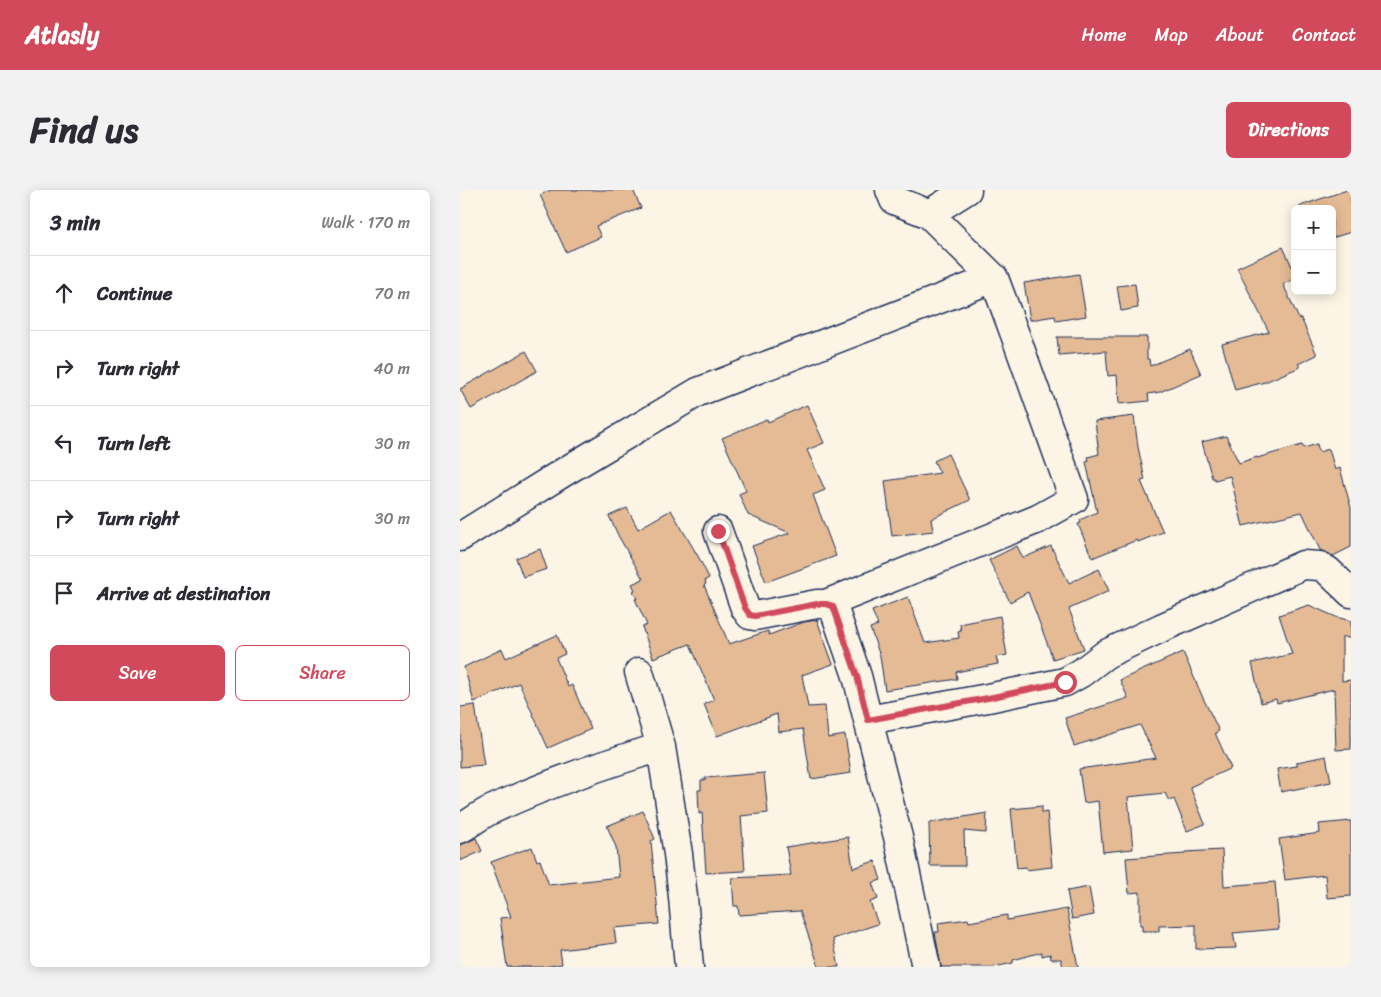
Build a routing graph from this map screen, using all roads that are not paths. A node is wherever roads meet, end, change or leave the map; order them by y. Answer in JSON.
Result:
{"nodes":[{"id":1,"x":890,"y":190,"type":"edge"},
{"id":2,"x":967,"y":190,"type":"edge"},
{"id":3,"x":929,"y":214,"type":"junction"},
{"id":4,"x":994,"y":278,"type":"junction"},
{"id":5,"x":718,"y":531,"type":"dead end"},
{"id":6,"x":460,"y":537,"type":"edge"},
{"id":7,"x":1351,"y":593,"type":"edge"},
{"id":8,"x":826,"y":604,"type":"junction"},
{"id":9,"x":639,"y":672,"type":"dead end"},
{"id":10,"x":868,"y":720,"type":"junction"},
{"id":11,"x":661,"y":747,"type":"junction"},
{"id":12,"x":460,"y":828,"type":"edge"},
{"id":13,"x":689,"y":967,"type":"edge"},
{"id":14,"x":926,"y":967,"type":"edge"}],
"edges":[{"from":1,"to":3,"type":"street"},
{"from":2,"to":3,"type":"street"},
{"from":3,"to":4,"type":"street"},
{"from":4,"to":6,"type":"street"},
{"from":4,"to":8,"type":"street"},
{"from":5,"to":8,"type":"street"},
{"from":7,"to":10,"type":"street"},
{"from":8,"to":10,"type":"street"},
{"from":9,"to":11,"type":"street"},
{"from":10,"to":14,"type":"street"},
{"from":11,"to":12,"type":"street"},
{"from":11,"to":13,"type":"street"}]}
